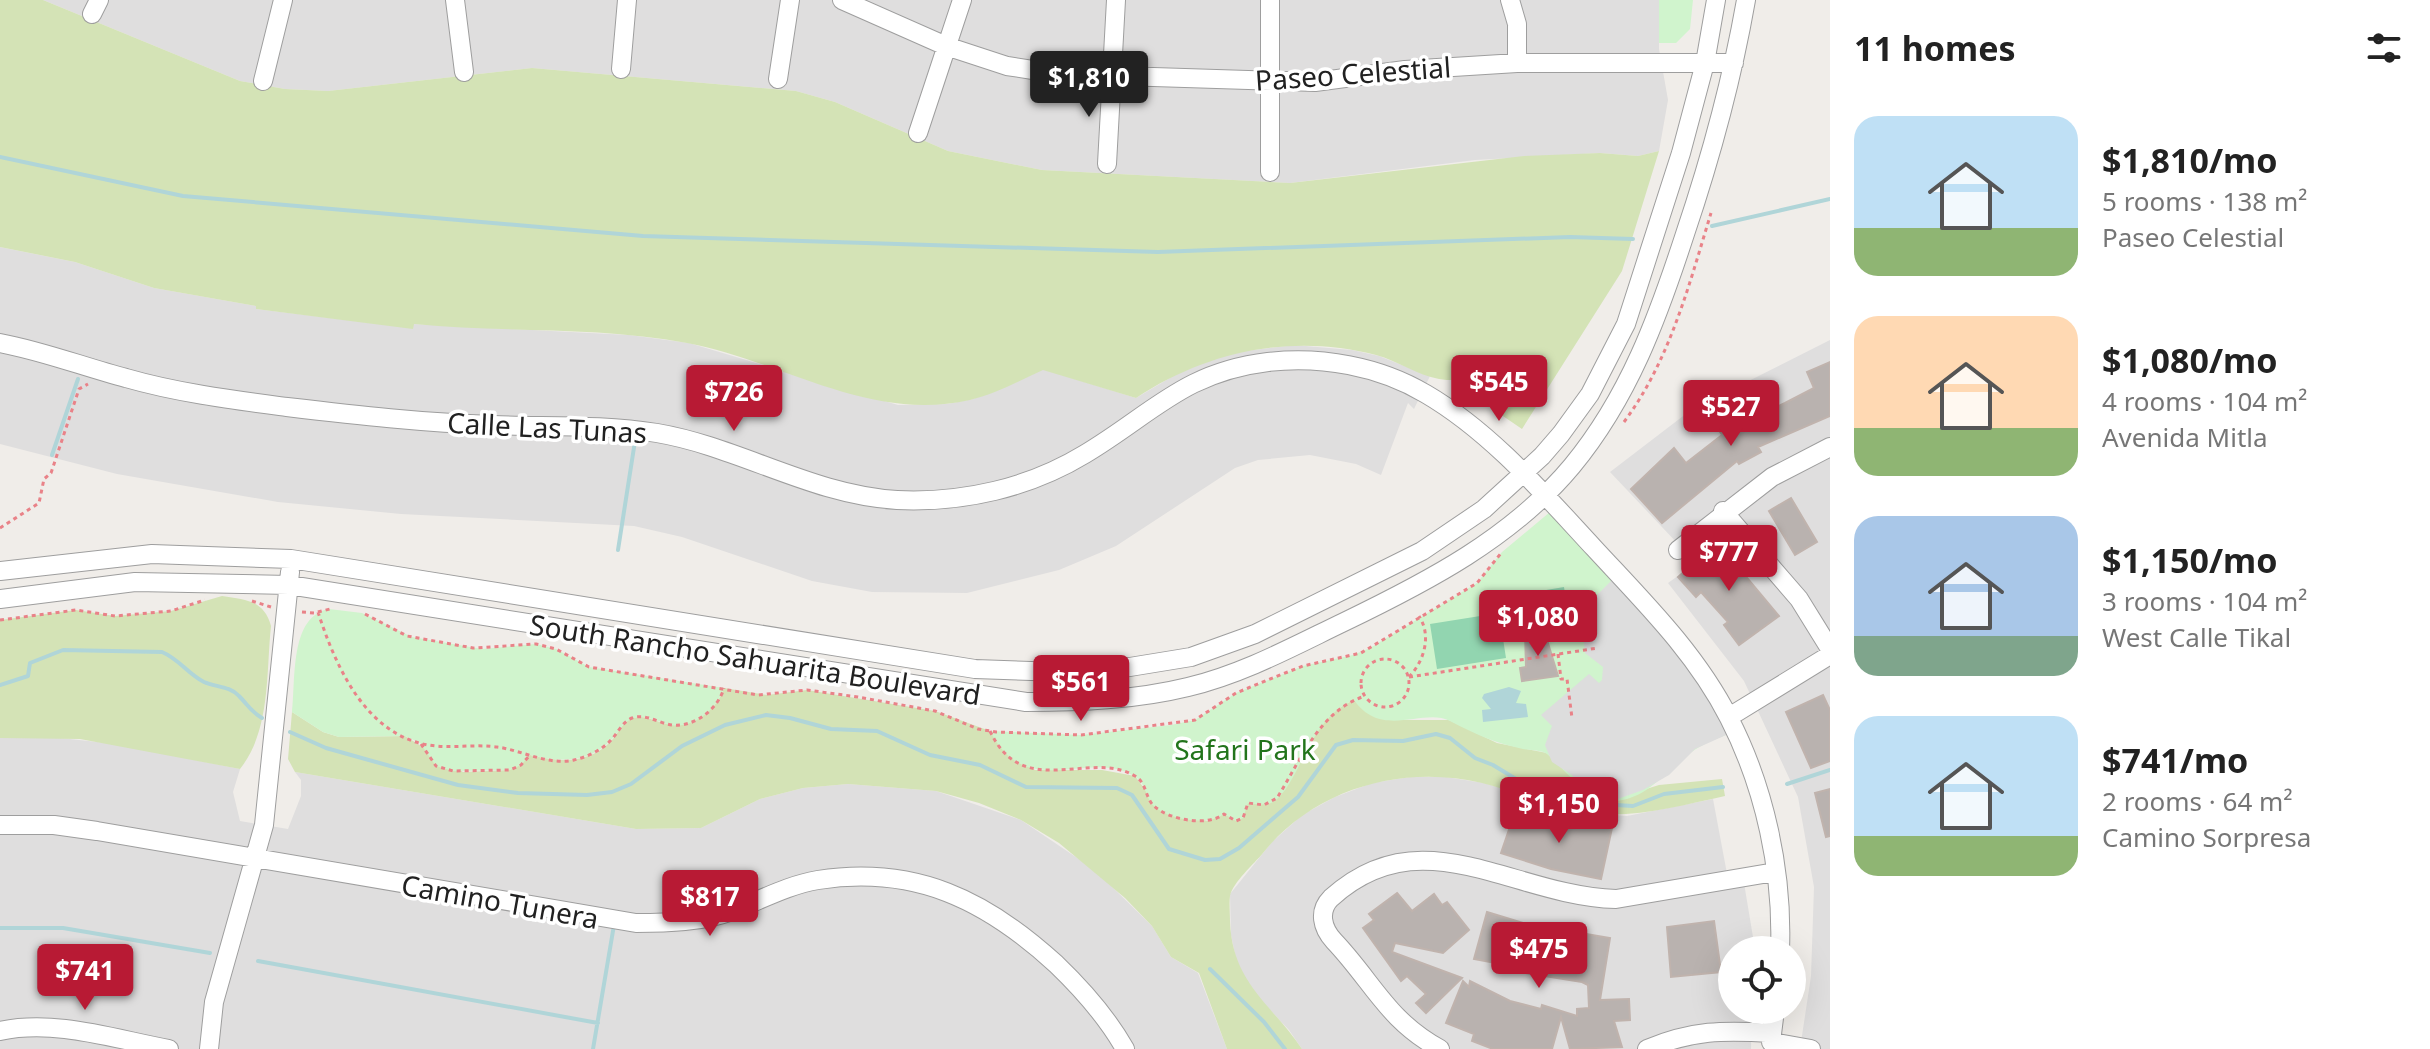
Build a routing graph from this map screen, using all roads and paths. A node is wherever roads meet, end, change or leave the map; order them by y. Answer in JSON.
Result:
{"nodes":[{"id":1,"x":283,"y":0,"type":"edge"},
{"id":2,"x":455,"y":0,"type":"edge"},
{"id":3,"x":627,"y":0,"type":"edge"},
{"id":4,"x":790,"y":0,"type":"edge"},
{"id":5,"x":842,"y":0,"type":"edge"},
{"id":6,"x":962,"y":0,"type":"edge"},
{"id":7,"x":1116,"y":0,"type":"edge"},
{"id":8,"x":1270,"y":0,"type":"edge"},
{"id":9,"x":1510,"y":0,"type":"edge"},
{"id":10,"x":1716,"y":0,"type":"edge"},
{"id":11,"x":1746,"y":0,"type":"edge"},
{"id":12,"x":946,"y":46,"type":"junction"},
{"id":13,"x":1517,"y":63,"type":"junction"},
{"id":14,"x":1705,"y":63,"type":"junction"},
{"id":15,"x":1734,"y":63,"type":"junction"},
{"id":16,"x":621,"y":69,"type":"dead end"},
{"id":17,"x":464,"y":72,"type":"dead end"},
{"id":18,"x":1112,"y":76,"type":"junction"},
{"id":19,"x":778,"y":79,"type":"dead end"},
{"id":20,"x":263,"y":81,"type":"dead end"},
{"id":21,"x":1271,"y":83,"type":"junction"},
{"id":22,"x":918,"y":133,"type":"dead end"},
{"id":23,"x":1107,"y":164,"type":"dead end"},
{"id":24,"x":1270,"y":172,"type":"dead end"},
{"id":25,"x":1715,"y":199,"type":"dead end"},
{"id":26,"x":0,"y":343,"type":"edge"},
{"id":27,"x":109,"y":373,"type":"junction"},
{"id":28,"x":1616,"y":433,"type":"dead end"},
{"id":29,"x":1830,"y":447,"type":"edge"},
{"id":30,"x":1524,"y":474,"type":"junction"},
{"id":31,"x":1544,"y":494,"type":"junction"},
{"id":32,"x":1723,"y":511,"type":"junction"},
{"id":33,"x":0,"y":528,"type":"edge"},
{"id":34,"x":1508,"y":547,"type":"dead end"},
{"id":35,"x":1678,"y":550,"type":"dead end"},
{"id":36,"x":291,"y":559,"type":"junction"},
{"id":37,"x":0,"y":571,"type":"edge"},
{"id":38,"x":289,"y":585,"type":"junction"},
{"id":39,"x":0,"y":599,"type":"edge"},
{"id":40,"x":209,"y":599,"type":"dead end"},
{"id":41,"x":245,"y":600,"type":"dead end"},
{"id":42,"x":287,"y":609,"type":"junction"},
{"id":43,"x":342,"y":610,"type":"dead end"},
{"id":44,"x":318,"y":611,"type":"junction"},
{"id":45,"x":356,"y":612,"type":"dead end"},
{"id":46,"x":1419,"y":616,"type":"junction"},
{"id":47,"x":0,"y":620,"type":"edge"},
{"id":48,"x":1598,"y":648,"type":"dead end"},
{"id":49,"x":1830,"y":652,"type":"edge"},
{"id":50,"x":1558,"y":654,"type":"junction"},
{"id":51,"x":1409,"y":677,"type":"junction"},
{"id":52,"x":724,"y":688,"type":"junction"},
{"id":53,"x":1365,"y":696,"type":"junction"},
{"id":54,"x":1729,"y":717,"type":"junction"},
{"id":55,"x":1572,"y":718,"type":"dead end"},
{"id":56,"x":990,"y":731,"type":"junction"},
{"id":57,"x":420,"y":743,"type":"junction"},
{"id":58,"x":530,"y":755,"type":"junction"},
{"id":59,"x":0,"y":825,"type":"edge"},
{"id":60,"x":255,"y":860,"type":"junction"},
{"id":61,"x":1775,"y":872,"type":"junction"},
{"id":62,"x":1779,"y":936,"type":"edge"},
{"id":63,"x":0,"y":1031,"type":"edge"},
{"id":64,"x":1771,"y":1041,"type":"edge"},
{"id":65,"x":89,"y":1042,"type":"edge"},
{"id":66,"x":169,"y":1049,"type":"edge"},
{"id":67,"x":209,"y":1049,"type":"edge"},
{"id":68,"x":1125,"y":1049,"type":"edge"},
{"id":69,"x":1440,"y":1049,"type":"edge"},
{"id":70,"x":1647,"y":1049,"type":"edge"},
{"id":71,"x":1811,"y":1049,"type":"edge"}],
"edges":[{"from":1,"to":20,"type":"street"},
{"from":2,"to":17,"type":"street"},
{"from":3,"to":16,"type":"street"},
{"from":4,"to":19,"type":"street"},
{"from":5,"to":12,"type":"street","name":"Paseo Celestial"},
{"from":6,"to":12,"type":"street"},
{"from":7,"to":18,"type":"street"},
{"from":8,"to":21,"type":"street"},
{"from":9,"to":13,"type":"street"},
{"from":10,"to":14,"type":"street","name":"South Rancho Sahuarita Boulevard"},
{"from":11,"to":15,"type":"street","name":"South Rancho Sahuarita Boulevard"},
{"from":12,"to":18,"type":"street","name":"Paseo Celestial"},
{"from":12,"to":22,"type":"street"},
{"from":13,"to":14,"type":"street","name":"Paseo Celestial"},
{"from":13,"to":21,"type":"street","name":"Paseo Celestial"},
{"from":14,"to":15,"type":"street","name":"Paseo Celestial"},
{"from":14,"to":30,"type":"street","name":"South Rancho Sahuarita Boulevard"},
{"from":15,"to":31,"type":"street","name":"South Rancho Sahuarita Boulevard"},
{"from":18,"to":21,"type":"street","name":"Paseo Celestial"},
{"from":18,"to":23,"type":"street"},
{"from":21,"to":24,"type":"street"},
{"from":25,"to":28,"type":"path"},
{"from":26,"to":27,"type":"street","name":"Calle Las Tunas"},
{"from":27,"to":30,"type":"street","name":"Calle Las Tunas"},
{"from":27,"to":33,"type":"path"},
{"from":29,"to":32,"type":"street"},
{"from":30,"to":31,"type":"street","name":"Calle Las Tunas"},
{"from":30,"to":36,"type":"street","name":"South Rancho Sahuarita Boulevard"},
{"from":31,"to":38,"type":"street","name":"South Rancho Sahuarita Boulevard"},
{"from":31,"to":54,"type":"street","name":"Calle Las Tunas"},
{"from":32,"to":35,"type":"street"},
{"from":32,"to":49,"type":"street"},
{"from":34,"to":46,"type":"path"},
{"from":36,"to":37,"type":"street","name":"South Rancho Sahuarita Boulevard"},
{"from":36,"to":38,"type":"street"},
{"from":38,"to":39,"type":"street","name":"South Rancho Sahuarita Boulevard"},
{"from":38,"to":42,"type":"street"},
{"from":40,"to":47,"type":"path"},
{"from":41,"to":42,"type":"path"},
{"from":42,"to":44,"type":"path"},
{"from":42,"to":60,"type":"street"},
{"from":43,"to":44,"type":"path"},
{"from":44,"to":57,"type":"path"},
{"from":45,"to":52,"type":"path"},
{"from":46,"to":51,"type":"path"},
{"from":46,"to":56,"type":"path"},
{"from":48,"to":50,"type":"path"},
{"from":49,"to":54,"type":"street"},
{"from":50,"to":51,"type":"path"},
{"from":50,"to":55,"type":"path"},
{"from":51,"to":53,"type":"path"},
{"from":51,"to":53,"type":"path"},
{"from":52,"to":56,"type":"path"},
{"from":52,"to":58,"type":"path"},
{"from":53,"to":56,"type":"path"},
{"from":54,"to":61,"type":"street","name":"Calle Las Tunas"},
{"from":57,"to":58,"type":"path"},
{"from":57,"to":58,"type":"path"},
{"from":59,"to":60,"type":"street","name":"Camino Tunera"},
{"from":60,"to":67,"type":"street"},
{"from":60,"to":68,"type":"street","name":"Camino Tunera"},
{"from":61,"to":62,"type":"street","name":"Calle Las Tunas"},
{"from":61,"to":69,"type":"street"},
{"from":63,"to":65,"type":"street"},
{"from":64,"to":70,"type":"street"},
{"from":64,"to":71,"type":"street"},
{"from":65,"to":66,"type":"street"}]}
